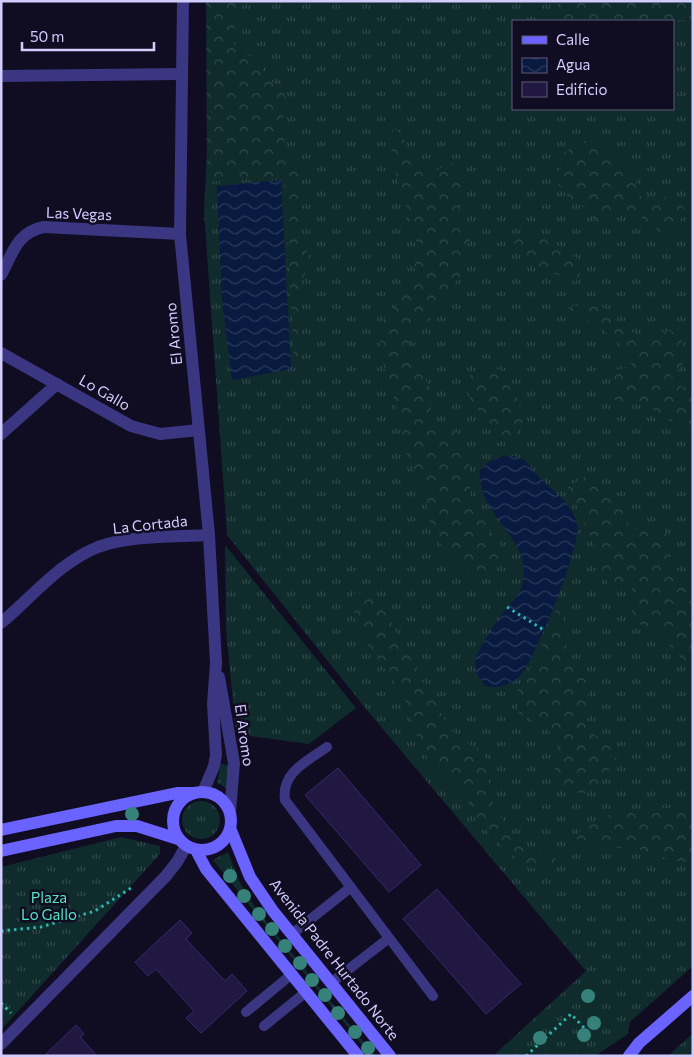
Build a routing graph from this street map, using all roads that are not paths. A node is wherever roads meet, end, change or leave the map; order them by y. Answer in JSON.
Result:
{"nodes":[{"id":1,"x":183,"y":1,"type":"edge"},
{"id":2,"x":182,"y":74,"type":"junction"},
{"id":3,"x":1,"y":76,"type":"edge"},
{"id":4,"x":180,"y":234,"type":"junction"},
{"id":5,"x":1,"y":275,"type":"edge"},
{"id":6,"x":1,"y":353,"type":"edge"},
{"id":7,"x":57,"y":384,"type":"junction"},
{"id":8,"x":199,"y":430,"type":"junction"},
{"id":9,"x":1,"y":434,"type":"edge"},
{"id":10,"x":209,"y":536,"type":"junction"},
{"id":11,"x":1,"y":623,"type":"edge"},
{"id":12,"x":216,"y":662,"type":"junction"},
{"id":13,"x":327,"y":747,"type":"dead end"},
{"id":14,"x":197,"y":792,"type":"junction"},
{"id":15,"x":230,"y":812,"type":"junction"},
{"id":16,"x":230,"y":828,"type":"junction"},
{"id":17,"x":1,"y":830,"type":"edge"},
{"id":18,"x":186,"y":845,"type":"junction"},
{"id":19,"x":1,"y":851,"type":"edge"},
{"id":20,"x":351,"y":887,"type":"junction"},
{"id":21,"x":292,"y":934,"type":"junction"},
{"id":22,"x":389,"y":938,"type":"junction"},
{"id":23,"x":292,"y":974,"type":"junction"},
{"id":24,"x":331,"y":983,"type":"junction"},
{"id":25,"x":306,"y":992,"type":"junction"},
{"id":26,"x":432,"y":996,"type":"dead end"},
{"id":27,"x":693,"y":996,"type":"edge"},
{"id":28,"x":246,"y":1012,"type":"dead end"},
{"id":29,"x":264,"y":1026,"type":"dead end"},
{"id":30,"x":639,"y":1043,"type":"junction"},
{"id":31,"x":1,"y":1044,"type":"edge"},
{"id":32,"x":355,"y":1053,"type":"edge"},
{"id":33,"x":388,"y":1053,"type":"edge"},
{"id":34,"x":618,"y":1056,"type":"edge"},
{"id":35,"x":629,"y":1056,"type":"edge"}],
"edges":[{"from":1,"to":2,"type":"street","name":"El Aromo"},
{"from":2,"to":3,"type":"street"},
{"from":2,"to":4,"type":"street","name":"El Aromo"},
{"from":4,"to":5,"type":"street","name":"Las Vegas"},
{"from":4,"to":8,"type":"street","name":"El Aromo"},
{"from":6,"to":7,"type":"street","name":"Lo Gallo"},
{"from":7,"to":8,"type":"street","name":"Lo Gallo"},
{"from":7,"to":9,"type":"street"},
{"from":8,"to":10,"type":"street","name":"El Aromo"},
{"from":10,"to":11,"type":"street","name":"La Cortada"},
{"from":10,"to":12,"type":"street","name":"El Aromo"},
{"from":12,"to":14,"type":"street","name":"El Aromo"},
{"from":12,"to":15,"type":"street","name":"El Aromo"},
{"from":13,"to":20,"type":"lane"},
{"from":14,"to":15,"type":"main road"},
{"from":14,"to":17,"type":"main road"},
{"from":14,"to":18,"type":"main road"},
{"from":15,"to":16,"type":"main road"},
{"from":16,"to":18,"type":"main road"},
{"from":16,"to":21,"type":"main road","name":"Avenida Padre Hurtado Norte"},
{"from":18,"to":19,"type":"main road"},
{"from":18,"to":23,"type":"main road"},
{"from":18,"to":31,"type":"street"},
{"from":20,"to":21,"type":"lane"},
{"from":20,"to":22,"type":"lane"},
{"from":21,"to":24,"type":"main road","name":"Avenida Padre Hurtado Norte"},
{"from":22,"to":24,"type":"lane"},
{"from":22,"to":26,"type":"lane"},
{"from":23,"to":25,"type":"main road"},
{"from":23,"to":28,"type":"lane"},
{"from":24,"to":33,"type":"main road","name":"Avenida Padre Hurtado Norte"},
{"from":25,"to":29,"type":"lane"},
{"from":25,"to":32,"type":"main road"},
{"from":27,"to":30,"type":"main road"},
{"from":30,"to":34,"type":"main road"},
{"from":30,"to":35,"type":"main road"}]}
